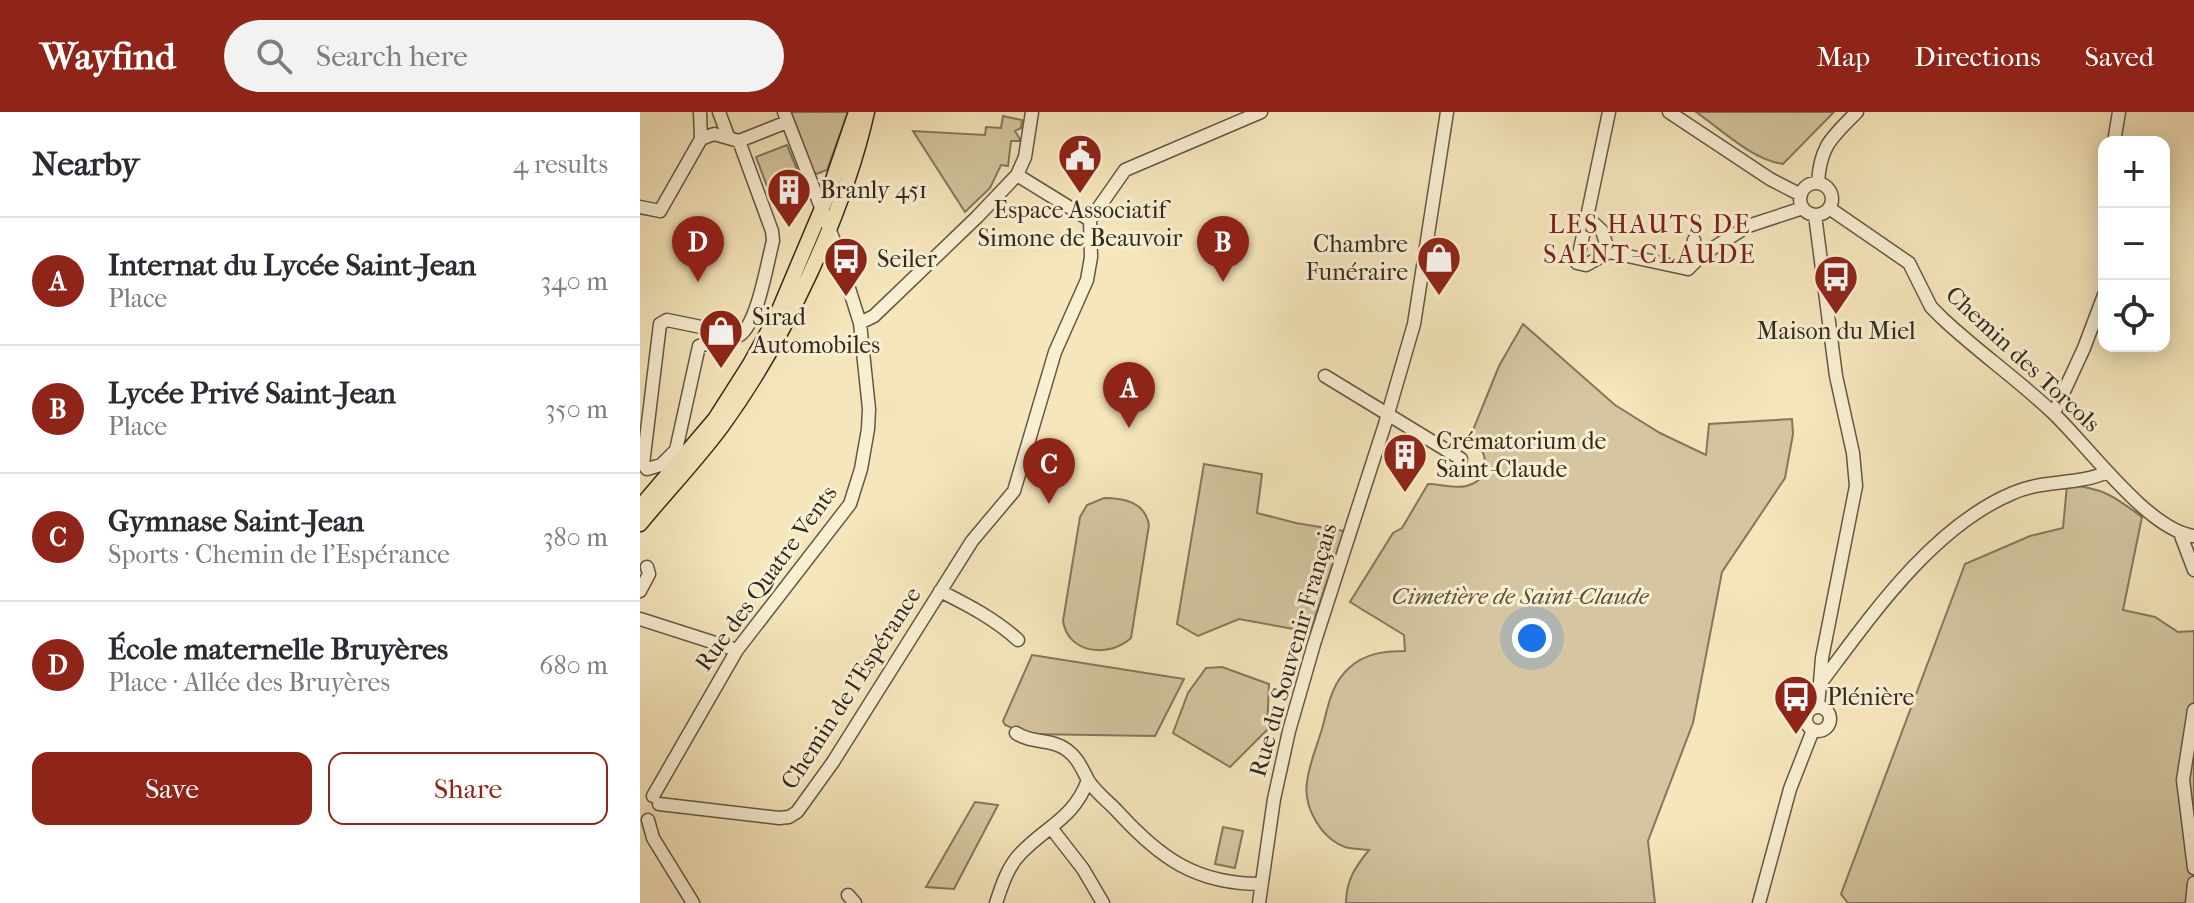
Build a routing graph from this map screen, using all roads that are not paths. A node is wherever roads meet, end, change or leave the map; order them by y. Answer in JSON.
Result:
{"nodes":[{"id":1,"x":700,"y":112,"type":"edge"},
{"id":2,"x":719,"y":112,"type":"edge"},
{"id":3,"x":1032,"y":112,"type":"edge"},
{"id":4,"x":1261,"y":112,"type":"edge"},
{"id":5,"x":1447,"y":112,"type":"edge"},
{"id":6,"x":1609,"y":112,"type":"edge"},
{"id":7,"x":1669,"y":112,"type":"edge"},
{"id":8,"x":1857,"y":112,"type":"edge"},
{"id":9,"x":2119,"y":112,"type":"edge"},
{"id":10,"x":860,"y":113,"type":"edge"},
{"id":11,"x":786,"y":117,"type":"edge"},
{"id":12,"x":2115,"y":136,"type":"edge"},
{"id":13,"x":733,"y":138,"type":"junction"},
{"id":14,"x":701,"y":139,"type":"junction"},
{"id":15,"x":1017,"y":175,"type":"junction"},
{"id":16,"x":810,"y":181,"type":"junction"},
{"id":17,"x":1818,"y":183,"type":"junction"},
{"id":18,"x":1802,"y":201,"type":"junction"},
{"id":19,"x":640,"y":207,"type":"edge"},
{"id":20,"x":1829,"y":208,"type":"junction"},
{"id":21,"x":821,"y":209,"type":"junction"},
{"id":22,"x":1815,"y":215,"type":"junction"},
{"id":23,"x":1587,"y":217,"type":"junction"},
{"id":24,"x":1090,"y":220,"type":"junction"},
{"id":25,"x":829,"y":228,"type":"junction"},
{"id":26,"x":1694,"y":240,"type":"dead end"},
{"id":27,"x":1609,"y":252,"type":"junction"},
{"id":28,"x":839,"y":256,"type":"junction"},
{"id":29,"x":817,"y":257,"type":"junction"},
{"id":30,"x":1695,"y":260,"type":"junction"},
{"id":31,"x":2098,"y":312,"type":"edge"},
{"id":32,"x":860,"y":323,"type":"junction"},
{"id":33,"x":740,"y":335,"type":"junction"},
{"id":34,"x":1325,"y":376,"type":"dead end"},
{"id":35,"x":1388,"y":413,"type":"junction"},
{"id":36,"x":2054,"y":413,"type":"junction"},
{"id":37,"x":1461,"y":459,"type":"dead end"},
{"id":38,"x":2107,"y":472,"type":"junction"},
{"id":39,"x":640,"y":507,"type":"edge"},
{"id":40,"x":640,"y":524,"type":"edge"},
{"id":41,"x":2180,"y":533,"type":"junction"},
{"id":42,"x":2194,"y":536,"type":"edge"},
{"id":43,"x":647,"y":567,"type":"dead end"},
{"id":44,"x":2194,"y":570,"type":"edge"},
{"id":45,"x":640,"y":591,"type":"edge"},
{"id":46,"x":940,"y":591,"type":"junction"},
{"id":47,"x":640,"y":619,"type":"edge"},
{"id":48,"x":1018,"y":640,"type":"dead end"},
{"id":49,"x":737,"y":650,"type":"junction"},
{"id":50,"x":1822,"y":658,"type":"junction"},
{"id":51,"x":1836,"y":662,"type":"junction"},
{"id":52,"x":1819,"y":685,"type":"junction"},
{"id":53,"x":2194,"y":710,"type":"edge"},
{"id":54,"x":1016,"y":733,"type":"dead end"},
{"id":55,"x":1088,"y":780,"type":"junction"},
{"id":56,"x":651,"y":799,"type":"edge"},
{"id":57,"x":644,"y":819,"type":"edge"},
{"id":58,"x":1052,"y":829,"type":"junction"},
{"id":59,"x":2194,"y":868,"type":"edge"},
{"id":60,"x":2194,"y":883,"type":"edge"},
{"id":61,"x":1261,"y":884,"type":"junction"},
{"id":62,"x":693,"y":903,"type":"edge"},
{"id":63,"x":996,"y":903,"type":"edge"},
{"id":64,"x":1103,"y":903,"type":"edge"},
{"id":65,"x":1259,"y":903,"type":"edge"},
{"id":66,"x":1759,"y":903,"type":"edge"},
{"id":67,"x":2192,"y":903,"type":"edge"}],
"edges":[{"from":1,"to":14,"type":"street"},
{"from":2,"to":13,"type":"street"},
{"from":3,"to":15,"type":"street"},
{"from":4,"to":24,"type":"street"},
{"from":5,"to":35,"type":"street","name":"Rue du Souvenir Français"},
{"from":6,"to":23,"type":"street"},
{"from":7,"to":18,"type":"street"},
{"from":8,"to":17,"type":"street"},
{"from":9,"to":12,"type":"street"},
{"from":10,"to":16,"type":"street"},
{"from":10,"to":21,"type":"main road"},
{"from":10,"to":25,"type":"main road"},
{"from":11,"to":13,"type":"street"},
{"from":11,"to":16,"type":"street","name":"Rue des Quatre Vents"},
{"from":13,"to":14,"type":"street"},
{"from":13,"to":33,"type":"street"},
{"from":14,"to":19,"type":"street"},
{"from":15,"to":24,"type":"street"},
{"from":15,"to":32,"type":"street"},
{"from":16,"to":21,"type":"street","name":"Rue des Quatre Vents"},
{"from":17,"to":18,"type":"street"},
{"from":17,"to":20,"type":"street"},
{"from":18,"to":22,"type":"street"},
{"from":18,"to":30,"type":"street"},
{"from":20,"to":22,"type":"street"},
{"from":20,"to":36,"type":"street","name":"Chemin des Torcols"},
{"from":21,"to":25,"type":"street","name":"Rue des Quatre Vents"},
{"from":21,"to":39,"type":"main road"},
{"from":22,"to":50,"type":"street"},
{"from":23,"to":27,"type":"street"},
{"from":23,"to":27,"type":"street"},
{"from":24,"to":46,"type":"street","name":"Chemin de l'Espérance"},
{"from":25,"to":28,"type":"street","name":"Rue des Quatre Vents"},
{"from":25,"to":29,"type":"main road"},
{"from":26,"to":30,"type":"street"},
{"from":27,"to":30,"type":"street"},
{"from":28,"to":29,"type":"street"},
{"from":28,"to":32,"type":"street","name":"Rue des Quatre Vents"},
{"from":29,"to":40,"type":"main road"},
{"from":31,"to":36,"type":"street"},
{"from":32,"to":49,"type":"street","name":"Rue des Quatre Vents"},
{"from":33,"to":33,"type":"street"},
{"from":34,"to":35,"type":"street"},
{"from":35,"to":37,"type":"street"},
{"from":35,"to":61,"type":"street","name":"Rue du Souvenir Français"},
{"from":36,"to":38,"type":"street","name":"Chemin des Torcols"},
{"from":38,"to":41,"type":"street","name":"Chemin des Torcols"},
{"from":38,"to":51,"type":"street"},
{"from":41,"to":42,"type":"street","name":"Chemin des Torcols"},
{"from":41,"to":44,"type":"street"},
{"from":43,"to":45,"type":"street"},
{"from":46,"to":48,"type":"street","name":"Chemin de l'Espérance"},
{"from":46,"to":56,"type":"street","name":"Chemin de l'Espérance"},
{"from":47,"to":49,"type":"street"},
{"from":49,"to":56,"type":"street","name":"Rue des Quatre Vents"},
{"from":50,"to":51,"type":"street"},
{"from":50,"to":52,"type":"street"},
{"from":51,"to":52,"type":"street"},
{"from":52,"to":66,"type":"street"},
{"from":53,"to":59,"type":"street"},
{"from":54,"to":55,"type":"street"},
{"from":55,"to":58,"type":"street"},
{"from":55,"to":61,"type":"street"},
{"from":56,"to":57,"type":"street","name":"Rue des Quatre Vents"},
{"from":57,"to":62,"type":"street"},
{"from":58,"to":63,"type":"street"},
{"from":58,"to":64,"type":"street"},
{"from":60,"to":67,"type":"street"},
{"from":61,"to":65,"type":"street","name":"Rue du Souvenir Français"}]}
